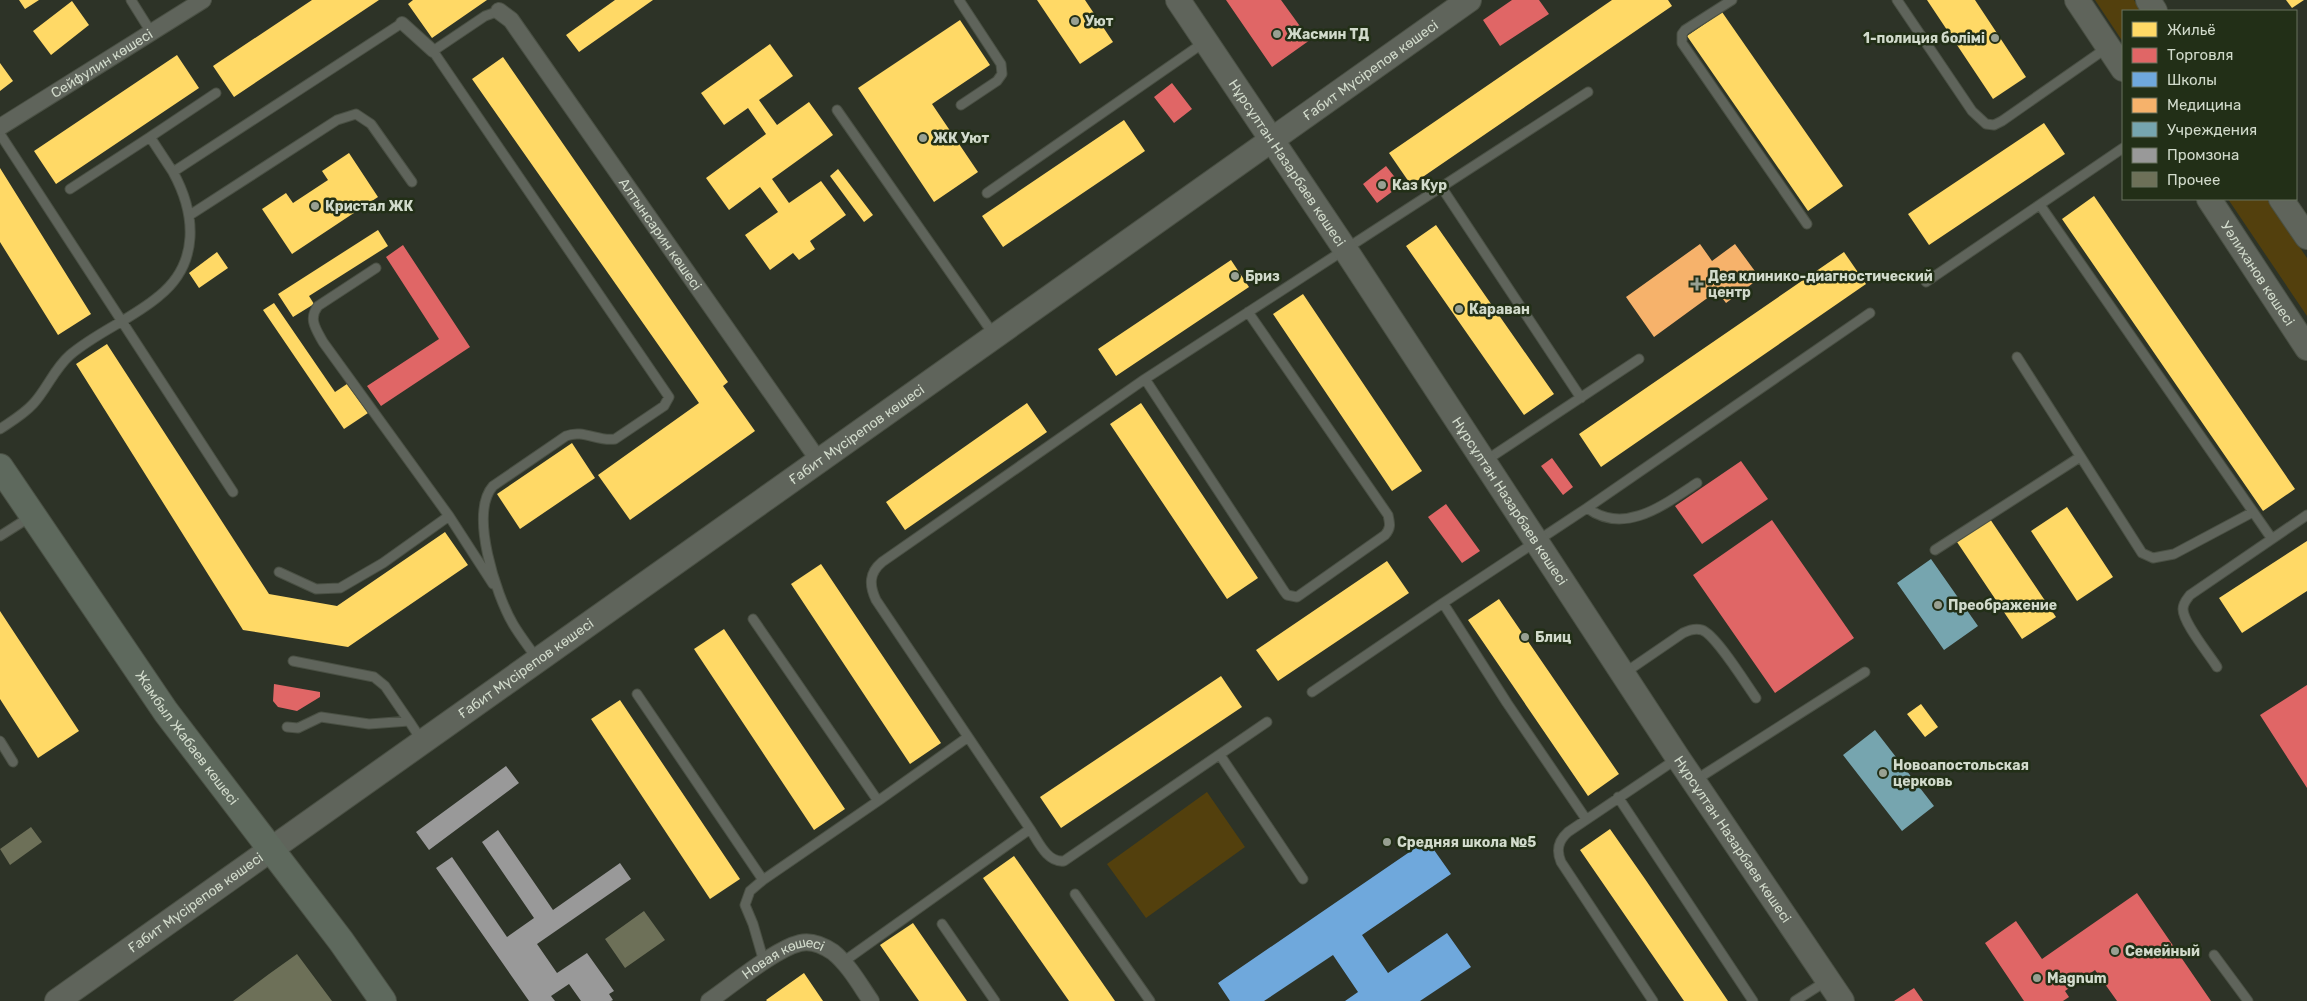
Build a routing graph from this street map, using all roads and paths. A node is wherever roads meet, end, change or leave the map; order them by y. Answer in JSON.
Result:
{"nodes":[{"id":1,"x":131,"y":0,"type":"edge"},
{"id":2,"x":204,"y":0,"type":"edge"},
{"id":3,"x":959,"y":0,"type":"edge"},
{"id":4,"x":1178,"y":0,"type":"edge"},
{"id":5,"x":1469,"y":0,"type":"edge"},
{"id":6,"x":1732,"y":0,"type":"edge"},
{"id":7,"x":1897,"y":0,"type":"edge"},
{"id":8,"x":2077,"y":0,"type":"edge"},
{"id":9,"x":499,"y":11,"type":"joint"},
{"id":10,"x":402,"y":23,"type":"joint"},
{"id":11,"x":152,"y":32,"type":"junction"},
{"id":12,"x":1206,"y":41,"type":"junction"},
{"id":13,"x":2108,"y":47,"type":"junction"},
{"id":14,"x":433,"y":51,"type":"junction"},
{"id":15,"x":2122,"y":68,"type":"edge"},
{"id":16,"x":1588,"y":92,"type":"dead end"},
{"id":17,"x":216,"y":94,"type":"dead end"},
{"id":18,"x":961,"y":105,"type":"dead end"},
{"id":19,"x":837,"y":110,"type":"dead end"},
{"id":20,"x":0,"y":126,"type":"edge"},
{"id":21,"x":0,"y":134,"type":"edge"},
{"id":22,"x":150,"y":137,"type":"junction"},
{"id":23,"x":1273,"y":141,"type":"junction"},
{"id":24,"x":2122,"y":149,"type":"edge"},
{"id":25,"x":173,"y":172,"type":"junction"},
{"id":26,"x":412,"y":182,"type":"dead end"},
{"id":27,"x":70,"y":188,"type":"dead end"},
{"id":28,"x":1442,"y":188,"type":"junction"},
{"id":29,"x":987,"y":193,"type":"dead end"},
{"id":30,"x":2210,"y":200,"type":"edge"},
{"id":31,"x":2283,"y":200,"type":"edge"},
{"id":32,"x":2040,"y":205,"type":"junction"},
{"id":33,"x":190,"y":215,"type":"junction"},
{"id":34,"x":1807,"y":224,"type":"dead end"},
{"id":35,"x":2307,"y":237,"type":"edge"},
{"id":36,"x":1345,"y":249,"type":"junction"},
{"id":37,"x":376,"y":268,"type":"dead end"},
{"id":38,"x":1926,"y":282,"type":"dead end"},
{"id":39,"x":1248,"y":312,"type":"junction"},
{"id":40,"x":1870,"y":314,"type":"dead end"},
{"id":41,"x":122,"y":320,"type":"junction"},
{"id":42,"x":994,"y":336,"type":"junction"},
{"id":43,"x":2307,"y":348,"type":"edge"},
{"id":44,"x":2017,"y":357,"type":"dead end"},
{"id":45,"x":1639,"y":359,"type":"dead end"},
{"id":46,"x":1146,"y":379,"type":"junction"},
{"id":47,"x":1581,"y":398,"type":"junction"},
{"id":48,"x":0,"y":429,"type":"edge"},
{"id":49,"x":2080,"y":457,"type":"junction"},
{"id":50,"x":819,"y":461,"type":"junction"},
{"id":51,"x":1485,"y":462,"type":"junction"},
{"id":52,"x":0,"y":467,"type":"edge"},
{"id":53,"x":1697,"y":483,"type":"dead end"},
{"id":54,"x":233,"y":492,"type":"dead end"},
{"id":55,"x":1587,"y":508,"type":"junction"},
{"id":56,"x":2253,"y":512,"type":"junction"},
{"id":57,"x":2307,"y":515,"type":"edge"},
{"id":58,"x":33,"y":516,"type":"junction"},
{"id":59,"x":449,"y":516,"type":"junction"},
{"id":60,"x":0,"y":536,"type":"edge"},
{"id":61,"x":2272,"y":539,"type":"junction"},
{"id":62,"x":1537,"y":540,"type":"junction"},
{"id":63,"x":1935,"y":550,"type":"dead end"},
{"id":64,"x":279,"y":572,"type":"dead end"},
{"id":65,"x":496,"y":588,"type":"junction"},
{"id":66,"x":1443,"y":603,"type":"junction"},
{"id":67,"x":753,"y":620,"type":"dead end"},
{"id":68,"x":538,"y":659,"type":"junction"},
{"id":69,"x":293,"y":661,"type":"dead end"},
{"id":70,"x":2217,"y":667,"type":"dead end"},
{"id":71,"x":1865,"y":672,"type":"dead end"},
{"id":72,"x":1623,"y":674,"type":"junction"},
{"id":73,"x":1312,"y":692,"type":"dead end"},
{"id":74,"x":637,"y":694,"type":"dead end"},
{"id":75,"x":1756,"y":698,"type":"dead end"},
{"id":76,"x":409,"y":721,"type":"junction"},
{"id":77,"x":1267,"y":722,"type":"dead end"},
{"id":78,"x":287,"y":727,"type":"dead end"},
{"id":79,"x":968,"y":737,"type":"junction"},
{"id":80,"x":0,"y":741,"type":"edge"},
{"id":81,"x":422,"y":741,"type":"junction"},
{"id":82,"x":1220,"y":755,"type":"junction"},
{"id":83,"x":1678,"y":758,"type":"junction"},
{"id":84,"x":13,"y":762,"type":"dead end"},
{"id":85,"x":1694,"y":781,"type":"junction"},
{"id":86,"x":1618,"y":797,"type":"junction"},
{"id":87,"x":878,"y":801,"type":"junction"},
{"id":88,"x":1586,"y":819,"type":"junction"},
{"id":89,"x":1030,"y":830,"type":"junction"},
{"id":90,"x":270,"y":849,"type":"junction"},
{"id":91,"x":1303,"y":879,"type":"dead end"},
{"id":92,"x":763,"y":880,"type":"junction"},
{"id":93,"x":1075,"y":894,"type":"dead end"},
{"id":94,"x":942,"y":924,"type":"dead end"},
{"id":95,"x":2214,"y":955,"type":"dead end"},
{"id":96,"x":764,"y":962,"type":"junction"},
{"id":97,"x":843,"y":962,"type":"junction"},
{"id":98,"x":1828,"y":980,"type":"junction"},
{"id":99,"x":57,"y":1001,"type":"edge"},
{"id":100,"x":383,"y":1001,"type":"edge"},
{"id":101,"x":709,"y":1001,"type":"edge"},
{"id":102,"x":871,"y":1001,"type":"edge"},
{"id":103,"x":995,"y":1001,"type":"edge"},
{"id":104,"x":1150,"y":1001,"type":"edge"},
{"id":105,"x":1652,"y":1001,"type":"edge"},
{"id":106,"x":1753,"y":1001,"type":"edge"},
{"id":107,"x":1794,"y":1001,"type":"edge"},
{"id":108,"x":1842,"y":1001,"type":"edge"},
{"id":109,"x":2248,"y":1001,"type":"edge"}],
"edges":[{"from":1,"to":11,"type":"lane"},
{"from":2,"to":11,"type":"street","name":"Сейфулин көшесі"},
{"from":3,"to":18,"type":"lane"},
{"from":4,"to":12,"type":"main road","name":"Нұрсұлтан Назарбаев көшесі"},
{"from":5,"to":23,"type":"main road","name":"Ғабит Мүсірепов көшесі"},
{"from":6,"to":34,"type":"lane"},
{"from":7,"to":13,"type":"lane"},
{"from":8,"to":13,"type":"main road"},
{"from":9,"to":14,"type":"lane"},
{"from":9,"to":50,"type":"street","name":"Алтынсарин көшесі"},
{"from":10,"to":14,"type":"street"},
{"from":10,"to":25,"type":"lane"},
{"from":11,"to":20,"type":"street","name":"Сейфулин көшесі"},
{"from":12,"to":23,"type":"main road","name":"Нұрсұлтан Назарбаев көшесі"},
{"from":12,"to":29,"type":"lane"},
{"from":13,"to":15,"type":"main road"},
{"from":14,"to":65,"type":"lane"},
{"from":16,"to":28,"type":"lane"},
{"from":17,"to":22,"type":"lane"},
{"from":19,"to":42,"type":"lane"},
{"from":21,"to":41,"type":"lane"},
{"from":22,"to":25,"type":"lane"},
{"from":22,"to":27,"type":"lane"},
{"from":23,"to":36,"type":"main road","name":"Нұрсұлтан Назарбаев көшесі"},
{"from":23,"to":42,"type":"main road","name":"Ғабит Мүсірепов көшесі"},
{"from":24,"to":32,"type":"lane"},
{"from":25,"to":33,"type":"lane"},
{"from":26,"to":33,"type":"lane"},
{"from":28,"to":36,"type":"lane"},
{"from":28,"to":47,"type":"lane"},
{"from":30,"to":43,"type":"main road","name":"Уәлиханов көшесі"},
{"from":31,"to":35,"type":"main road"},
{"from":32,"to":38,"type":"lane"},
{"from":32,"to":56,"type":"lane"},
{"from":33,"to":41,"type":"lane"},
{"from":36,"to":39,"type":"lane"},
{"from":36,"to":51,"type":"main road","name":"Нұрсұлтан Назарбаев көшесі"},
{"from":37,"to":59,"type":"lane"},
{"from":39,"to":46,"type":"lane"},
{"from":39,"to":46,"type":"lane"},
{"from":40,"to":55,"type":"lane"},
{"from":41,"to":48,"type":"lane"},
{"from":41,"to":54,"type":"lane"},
{"from":42,"to":50,"type":"main road","name":"Ғабит Мүсірепов көшесі"},
{"from":44,"to":49,"type":"lane"},
{"from":45,"to":47,"type":"lane"},
{"from":46,"to":79,"type":"lane"},
{"from":47,"to":51,"type":"lane"},
{"from":49,"to":56,"type":"lane"},
{"from":49,"to":63,"type":"lane"},
{"from":50,"to":68,"type":"main road","name":"Ғабит Мүсірепов көшесі"},
{"from":51,"to":62,"type":"main road","name":"Нұрсұлтан Назарбаев көшесі"},
{"from":52,"to":58,"type":"main road","name":"Жамбыл Жабаев көшесі"},
{"from":53,"to":55,"type":"lane"},
{"from":55,"to":62,"type":"lane"},
{"from":56,"to":61,"type":"lane"},
{"from":57,"to":61,"type":"lane"},
{"from":58,"to":60,"type":"lane"},
{"from":58,"to":90,"type":"main road","name":"Жамбыл Жабаев көшесі"},
{"from":59,"to":64,"type":"lane"},
{"from":59,"to":65,"type":"lane"},
{"from":61,"to":70,"type":"lane"},
{"from":62,"to":66,"type":"lane"},
{"from":62,"to":72,"type":"main road","name":"Нұрсұлтан Назарбаев көшесі"},
{"from":65,"to":68,"type":"lane"},
{"from":66,"to":73,"type":"lane"},
{"from":66,"to":88,"type":"lane"},
{"from":67,"to":87,"type":"lane"},
{"from":68,"to":81,"type":"main road","name":"Ғабит Мүсірепов көшесі"},
{"from":69,"to":76,"type":"lane"},
{"from":71,"to":85,"type":"lane"},
{"from":72,"to":75,"type":"lane"},
{"from":72,"to":83,"type":"main road","name":"Нұрсұлтан Назарбаев көшесі"},
{"from":74,"to":92,"type":"lane"},
{"from":76,"to":78,"type":"lane"},
{"from":76,"to":81,"type":"lane"},
{"from":77,"to":82,"type":"lane"},
{"from":79,"to":87,"type":"lane"},
{"from":79,"to":89,"type":"lane"},
{"from":80,"to":84,"type":"lane"},
{"from":81,"to":90,"type":"main road","name":"Ғабит Мүсірепов көшесі"},
{"from":82,"to":89,"type":"lane"},
{"from":82,"to":91,"type":"lane"},
{"from":83,"to":85,"type":"main road","name":"Нұрсұлтан Назарбаев көшесі"},
{"from":83,"to":86,"type":"lane"},
{"from":85,"to":98,"type":"main road","name":"Нұрсұлтан Назарбаев көшесі"},
{"from":86,"to":88,"type":"lane"},
{"from":86,"to":106,"type":"lane"},
{"from":87,"to":92,"type":"lane"},
{"from":88,"to":105,"type":"lane"},
{"from":89,"to":97,"type":"lane"},
{"from":90,"to":99,"type":"main road","name":"Ғабит Мүсірепов көшесі"},
{"from":90,"to":100,"type":"main road","name":"Жамбыл Жабаев көшесі"},
{"from":92,"to":96,"type":"lane"},
{"from":93,"to":104,"type":"lane"},
{"from":94,"to":103,"type":"lane"},
{"from":95,"to":109,"type":"lane"},
{"from":96,"to":97,"type":"street","name":"Новая көшесі"},
{"from":96,"to":101,"type":"street","name":"Новая көшесі"},
{"from":97,"to":102,"type":"street","name":"Новая көшесі"},
{"from":98,"to":107,"type":"lane"},
{"from":98,"to":108,"type":"main road","name":"Нұрсұлтан Назарбаев көшесі"}]}
